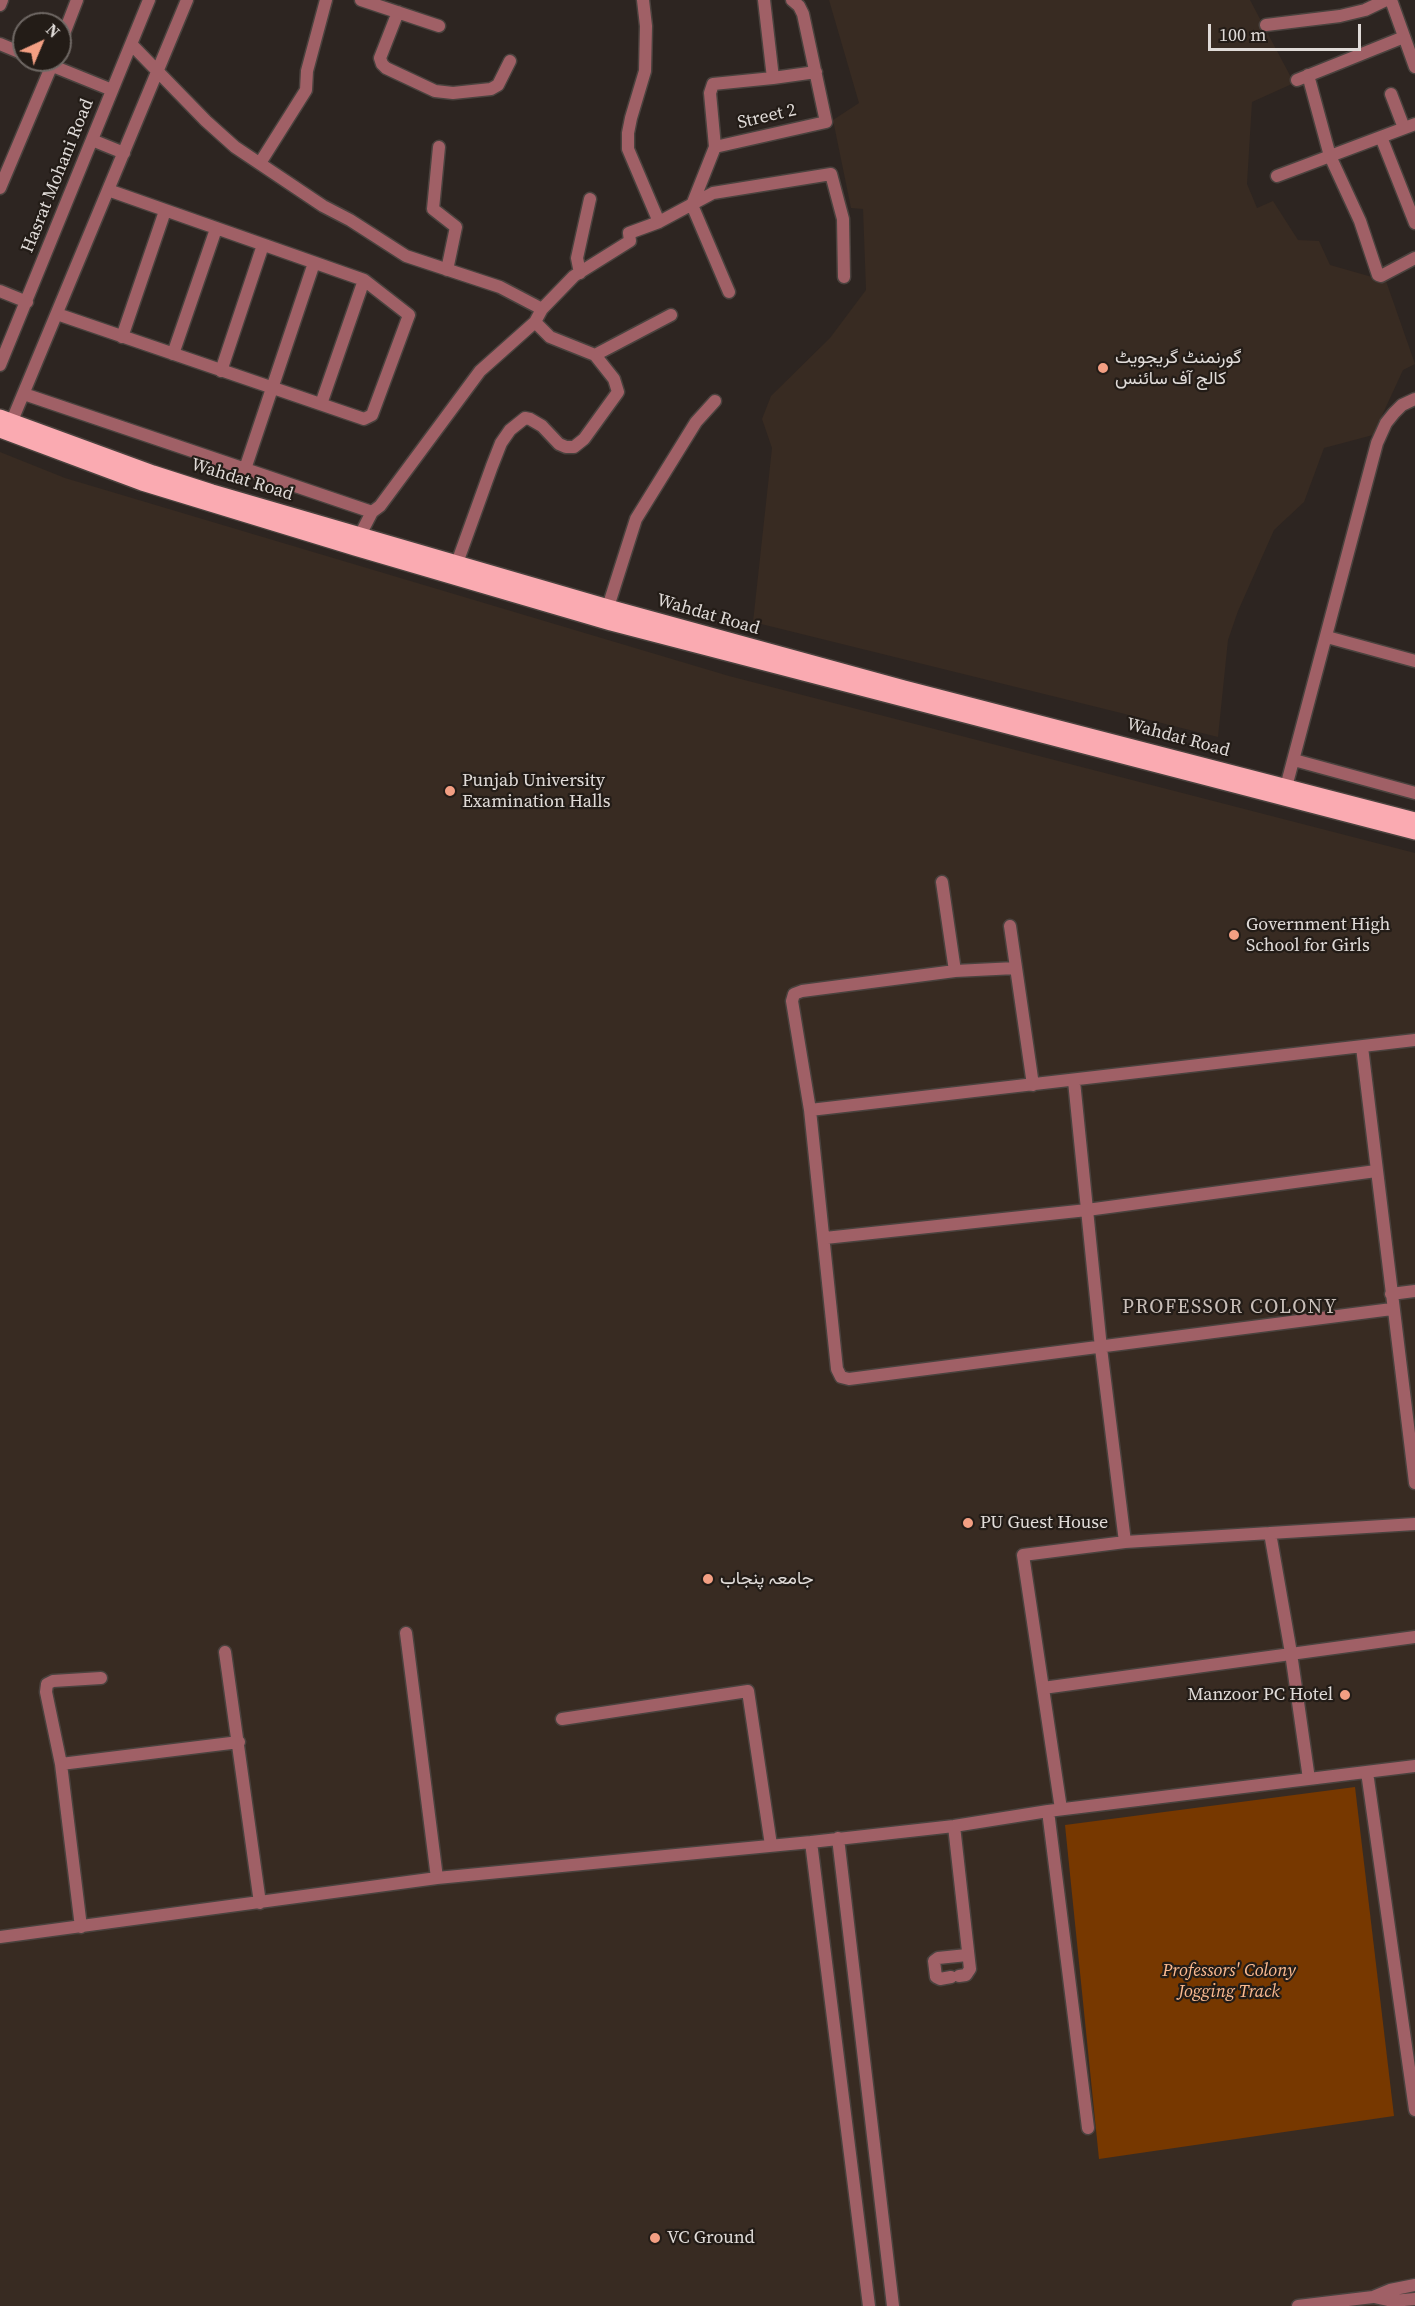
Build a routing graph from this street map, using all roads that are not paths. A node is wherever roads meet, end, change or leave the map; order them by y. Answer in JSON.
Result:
{"nodes":[{"id":1,"x":2,"y":0,"type":"edge"},
{"id":2,"x":149,"y":0,"type":"edge"},
{"id":3,"x":187,"y":0,"type":"edge"},
{"id":4,"x":326,"y":0,"type":"edge"},
{"id":5,"x":363,"y":0,"type":"edge"},
{"id":6,"x":643,"y":0,"type":"edge"},
{"id":7,"x":764,"y":0,"type":"edge"},
{"id":8,"x":792,"y":0,"type":"edge"},
{"id":9,"x":1386,"y":0,"type":"edge"},
{"id":10,"x":1391,"y":0,"type":"edge"},
{"id":11,"x":0,"y":5,"type":"edge"},
{"id":12,"x":398,"y":12,"type":"junction"},
{"id":13,"x":1266,"y":25,"type":"dead end"},
{"id":14,"x":439,"y":26,"type":"dead end"},
{"id":15,"x":1404,"y":37,"type":"junction"},
{"id":16,"x":131,"y":44,"type":"junction"},
{"id":17,"x":510,"y":61,"type":"dead end"},
{"id":18,"x":1415,"y":67,"type":"edge"},
{"id":19,"x":158,"y":70,"type":"junction"},
{"id":20,"x":49,"y":72,"type":"edge"},
{"id":21,"x":72,"y":72,"type":"edge"},
{"id":22,"x":816,"y":72,"type":"junction"},
{"id":23,"x":773,"y":78,"type":"junction"},
{"id":24,"x":112,"y":90,"type":"junction"},
{"id":25,"x":1391,"y":94,"type":"dead end"},
{"id":26,"x":1409,"y":126,"type":"edge"},
{"id":27,"x":1382,"y":137,"type":"junction"},
{"id":28,"x":92,"y":140,"type":"junction"},
{"id":29,"x":439,"y":147,"type":"dead end"},
{"id":30,"x":715,"y":147,"type":"junction"},
{"id":31,"x":124,"y":153,"type":"junction"},
{"id":32,"x":1330,"y":156,"type":"junction"},
{"id":33,"x":260,"y":163,"type":"junction"},
{"id":34,"x":1277,"y":176,"type":"dead end"},
{"id":35,"x":0,"y":189,"type":"edge"},
{"id":36,"x":108,"y":190,"type":"junction"},
{"id":37,"x":590,"y":199,"type":"dead end"},
{"id":38,"x":692,"y":205,"type":"junction"},
{"id":39,"x":165,"y":211,"type":"junction"},
{"id":40,"x":658,"y":222,"type":"junction"},
{"id":41,"x":1415,"y":223,"type":"edge"},
{"id":42,"x":216,"y":229,"type":"junction"},
{"id":43,"x":263,"y":245,"type":"junction"},
{"id":44,"x":1415,"y":258,"type":"edge"},
{"id":45,"x":314,"y":263,"type":"junction"},
{"id":46,"x":447,"y":270,"type":"junction"},
{"id":47,"x":580,"y":273,"type":"junction"},
{"id":48,"x":844,"y":277,"type":"dead end"},
{"id":49,"x":364,"y":280,"type":"junction"},
{"id":50,"x":0,"y":291,"type":"edge"},
{"id":51,"x":729,"y":292,"type":"dead end"},
{"id":52,"x":27,"y":302,"type":"junction"},
{"id":53,"x":542,"y":309,"type":"junction"},
{"id":54,"x":57,"y":314,"type":"junction"},
{"id":55,"x":671,"y":315,"type":"dead end"},
{"id":56,"x":535,"y":322,"type":"junction"},
{"id":57,"x":122,"y":337,"type":"junction"},
{"id":58,"x":173,"y":354,"type":"junction"},
{"id":59,"x":595,"y":355,"type":"junction"},
{"id":60,"x":0,"y":365,"type":"edge"},
{"id":61,"x":221,"y":370,"type":"junction"},
{"id":62,"x":273,"y":388,"type":"junction"},
{"id":63,"x":24,"y":394,"type":"junction"},
{"id":64,"x":1415,"y":399,"type":"edge"},
{"id":65,"x":715,"y":401,"type":"dead end"},
{"id":66,"x":321,"y":404,"type":"junction"},
{"id":67,"x":5,"y":425,"type":"edge"},
{"id":68,"x":245,"y":470,"type":"junction"},
{"id":69,"x":372,"y":512,"type":"junction"},
{"id":70,"x":357,"y":542,"type":"junction"},
{"id":71,"x":457,"y":563,"type":"junction"},
{"id":72,"x":608,"y":607,"type":"junction"},
{"id":73,"x":1327,"y":637,"type":"junction"},
{"id":74,"x":1415,"y":661,"type":"edge"},
{"id":75,"x":1294,"y":760,"type":"junction"},
{"id":76,"x":1286,"y":787,"type":"junction"},
{"id":77,"x":1415,"y":792,"type":"edge"},
{"id":78,"x":1415,"y":820,"type":"edge"},
{"id":79,"x":1415,"y":832,"type":"edge"},
{"id":80,"x":942,"y":882,"type":"dead end"},
{"id":81,"x":1010,"y":926,"type":"dead end"},
{"id":82,"x":1016,"y":968,"type":"junction"},
{"id":83,"x":955,"y":971,"type":"junction"},
{"id":84,"x":1415,"y":1040,"type":"edge"},
{"id":85,"x":1362,"y":1047,"type":"junction"},
{"id":86,"x":1074,"y":1080,"type":"junction"},
{"id":87,"x":1033,"y":1085,"type":"junction"},
{"id":88,"x":810,"y":1110,"type":"junction"},
{"id":89,"x":1376,"y":1172,"type":"junction"},
{"id":90,"x":1087,"y":1210,"type":"junction"},
{"id":91,"x":825,"y":1238,"type":"junction"},
{"id":92,"x":1415,"y":1291,"type":"edge"},
{"id":93,"x":1391,"y":1294,"type":"junction"},
{"id":94,"x":1392,"y":1309,"type":"junction"},
{"id":95,"x":1101,"y":1348,"type":"junction"},
{"id":96,"x":1415,"y":1483,"type":"edge"},
{"id":97,"x":1415,"y":1524,"type":"edge"},
{"id":98,"x":1270,"y":1533,"type":"junction"},
{"id":99,"x":1125,"y":1542,"type":"junction"},
{"id":100,"x":406,"y":1633,"type":"dead end"},
{"id":101,"x":1415,"y":1637,"type":"edge"},
{"id":102,"x":225,"y":1652,"type":"dead end"},
{"id":103,"x":1291,"y":1653,"type":"junction"},
{"id":104,"x":101,"y":1678,"type":"dead end"},
{"id":105,"x":1043,"y":1688,"type":"junction"},
{"id":106,"x":562,"y":1719,"type":"dead end"},
{"id":107,"x":239,"y":1742,"type":"junction"},
{"id":108,"x":61,"y":1764,"type":"junction"},
{"id":109,"x":1415,"y":1766,"type":"edge"},
{"id":110,"x":1367,"y":1772,"type":"junction"},
{"id":111,"x":1309,"y":1779,"type":"junction"},
{"id":112,"x":1061,"y":1809,"type":"junction"},
{"id":113,"x":1048,"y":1811,"type":"junction"},
{"id":114,"x":954,"y":1826,"type":"junction"},
{"id":115,"x":838,"y":1838,"type":"junction"},
{"id":116,"x":811,"y":1842,"type":"junction"},
{"id":117,"x":771,"y":1845,"type":"junction"},
{"id":118,"x":437,"y":1878,"type":"junction"},
{"id":119,"x":260,"y":1903,"type":"junction"},
{"id":120,"x":81,"y":1927,"type":"junction"},
{"id":121,"x":0,"y":1937,"type":"edge"},
{"id":122,"x":967,"y":1955,"type":"junction"},
{"id":123,"x":1415,"y":2110,"type":"edge"},
{"id":124,"x":1088,"y":2128,"type":"dead end"},
{"id":125,"x":1415,"y":2285,"type":"edge"},
{"id":126,"x":1373,"y":2297,"type":"junction"},
{"id":127,"x":1415,"y":2300,"type":"edge"},
{"id":128,"x":869,"y":2306,"type":"edge"},
{"id":129,"x":893,"y":2306,"type":"edge"},
{"id":130,"x":1298,"y":2306,"type":"edge"}],
"edges":[{"from":1,"to":11,"type":"street"},
{"from":2,"to":16,"type":"street","name":"Hasrat Mohani Road"},
{"from":3,"to":19,"type":"street"},
{"from":4,"to":33,"type":"street"},
{"from":5,"to":12,"type":"street"},
{"from":6,"to":40,"type":"street"},
{"from":7,"to":23,"type":"street"},
{"from":8,"to":22,"type":"street"},
{"from":9,"to":13,"type":"street"},
{"from":10,"to":15,"type":"street"},
{"from":12,"to":14,"type":"street"},
{"from":12,"to":17,"type":"street"},
{"from":15,"to":18,"type":"street"},
{"from":15,"to":32,"type":"street"},
{"from":16,"to":19,"type":"street"},
{"from":16,"to":24,"type":"street","name":"Hasrat Mohani Road"},
{"from":19,"to":31,"type":"street"},
{"from":19,"to":33,"type":"street"},
{"from":20,"to":35,"type":"street"},
{"from":21,"to":24,"type":"street"},
{"from":22,"to":23,"type":"street"},
{"from":22,"to":30,"type":"street","name":"Street 2"},
{"from":23,"to":30,"type":"street"},
{"from":24,"to":28,"type":"street","name":"Hasrat Mohani Road"},
{"from":25,"to":26,"type":"street"},
{"from":26,"to":27,"type":"street"},
{"from":27,"to":32,"type":"street"},
{"from":27,"to":41,"type":"street"},
{"from":28,"to":31,"type":"street"},
{"from":28,"to":52,"type":"street","name":"Hasrat Mohani Road"},
{"from":29,"to":46,"type":"street"},
{"from":30,"to":38,"type":"street"},
{"from":31,"to":36,"type":"street"},
{"from":32,"to":34,"type":"street"},
{"from":32,"to":44,"type":"street"},
{"from":33,"to":46,"type":"street"},
{"from":36,"to":39,"type":"street"},
{"from":36,"to":54,"type":"street"},
{"from":37,"to":47,"type":"street"},
{"from":38,"to":40,"type":"street"},
{"from":38,"to":48,"type":"street"},
{"from":38,"to":51,"type":"street"},
{"from":39,"to":42,"type":"street"},
{"from":39,"to":57,"type":"street"},
{"from":40,"to":47,"type":"street"},
{"from":42,"to":43,"type":"street"},
{"from":42,"to":58,"type":"street"},
{"from":43,"to":45,"type":"street"},
{"from":43,"to":61,"type":"street"},
{"from":45,"to":49,"type":"street"},
{"from":45,"to":62,"type":"street"},
{"from":46,"to":53,"type":"street"},
{"from":47,"to":53,"type":"street"},
{"from":49,"to":66,"type":"street"},
{"from":49,"to":66,"type":"street"},
{"from":50,"to":52,"type":"street"},
{"from":52,"to":60,"type":"street","name":"Hasrat Mohani Road"},
{"from":53,"to":56,"type":"street"},
{"from":54,"to":57,"type":"street"},
{"from":54,"to":63,"type":"street"},
{"from":55,"to":59,"type":"street"},
{"from":56,"to":59,"type":"street"},
{"from":56,"to":69,"type":"street"},
{"from":57,"to":58,"type":"street"},
{"from":58,"to":61,"type":"street"},
{"from":59,"to":71,"type":"street"},
{"from":61,"to":62,"type":"street"},
{"from":62,"to":66,"type":"street"},
{"from":62,"to":68,"type":"street"},
{"from":63,"to":67,"type":"street"},
{"from":63,"to":68,"type":"street"},
{"from":64,"to":73,"type":"street"},
{"from":65,"to":72,"type":"street"},
{"from":67,"to":70,"type":"main road","name":"Wahdat Road"},
{"from":68,"to":69,"type":"street"},
{"from":69,"to":70,"type":"street"},
{"from":70,"to":71,"type":"main road","name":"Wahdat Road"},
{"from":70,"to":79,"type":"main road","name":"Wahdat Road"},
{"from":71,"to":72,"type":"main road","name":"Wahdat Road"},
{"from":72,"to":76,"type":"main road","name":"Wahdat Road"},
{"from":73,"to":74,"type":"street"},
{"from":73,"to":75,"type":"street"},
{"from":75,"to":76,"type":"street"},
{"from":75,"to":77,"type":"street"},
{"from":76,"to":78,"type":"main road","name":"Wahdat Road"},
{"from":80,"to":83,"type":"street"},
{"from":81,"to":82,"type":"street"},
{"from":82,"to":83,"type":"street"},
{"from":82,"to":87,"type":"street"},
{"from":83,"to":88,"type":"street"},
{"from":84,"to":85,"type":"street"},
{"from":85,"to":86,"type":"street"},
{"from":85,"to":89,"type":"street"},
{"from":86,"to":87,"type":"street"},
{"from":86,"to":90,"type":"street"},
{"from":87,"to":88,"type":"street"},
{"from":88,"to":91,"type":"street"},
{"from":89,"to":90,"type":"street"},
{"from":89,"to":93,"type":"street"},
{"from":90,"to":91,"type":"street"},
{"from":90,"to":95,"type":"street"},
{"from":91,"to":95,"type":"street"},
{"from":92,"to":93,"type":"street"},
{"from":93,"to":94,"type":"street"},
{"from":94,"to":95,"type":"street"},
{"from":94,"to":96,"type":"street"},
{"from":95,"to":99,"type":"street"},
{"from":97,"to":98,"type":"street"},
{"from":98,"to":99,"type":"street"},
{"from":98,"to":103,"type":"street"},
{"from":99,"to":105,"type":"street"},
{"from":100,"to":118,"type":"street"},
{"from":101,"to":103,"type":"street"},
{"from":102,"to":107,"type":"street"},
{"from":103,"to":105,"type":"street"},
{"from":103,"to":111,"type":"street"},
{"from":104,"to":108,"type":"street"},
{"from":105,"to":112,"type":"street"},
{"from":106,"to":117,"type":"street"},
{"from":107,"to":108,"type":"street"},
{"from":107,"to":119,"type":"street"},
{"from":108,"to":120,"type":"street"},
{"from":109,"to":110,"type":"street"},
{"from":110,"to":111,"type":"street"},
{"from":110,"to":123,"type":"street"},
{"from":111,"to":112,"type":"street"},
{"from":112,"to":113,"type":"street"},
{"from":113,"to":114,"type":"street"},
{"from":113,"to":124,"type":"street"},
{"from":114,"to":115,"type":"street"},
{"from":114,"to":122,"type":"street"},
{"from":115,"to":116,"type":"street"},
{"from":115,"to":129,"type":"street"},
{"from":116,"to":117,"type":"street"},
{"from":116,"to":128,"type":"street"},
{"from":117,"to":118,"type":"street"},
{"from":118,"to":119,"type":"street"},
{"from":119,"to":120,"type":"street"},
{"from":120,"to":121,"type":"street"},
{"from":122,"to":122,"type":"street"},
{"from":125,"to":126,"type":"street"},
{"from":126,"to":127,"type":"street"},
{"from":126,"to":130,"type":"street"}]}
